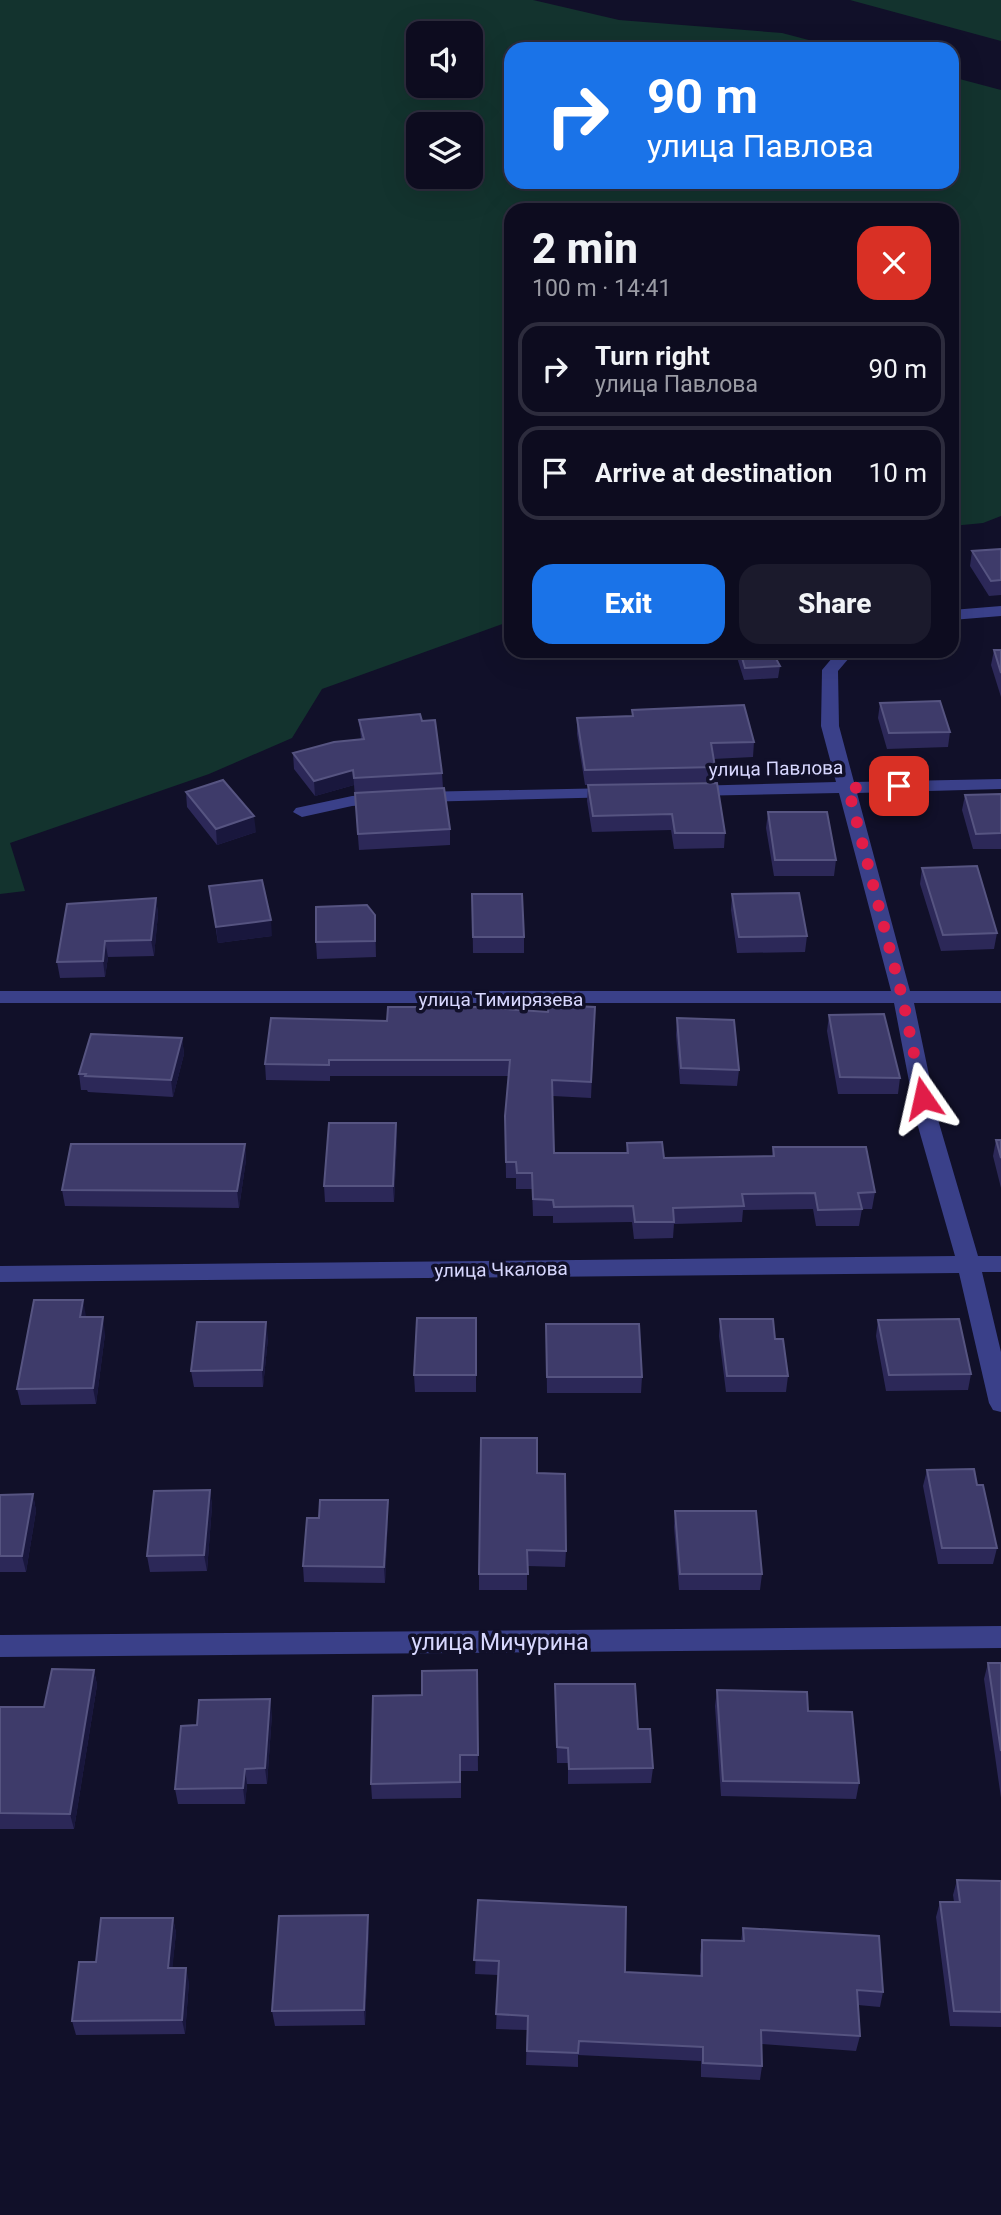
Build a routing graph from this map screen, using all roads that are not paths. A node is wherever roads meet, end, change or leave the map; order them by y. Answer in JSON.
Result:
{"nodes":[{"id":1,"x":1001,"y":611,"type":"edge"},
{"id":2,"x":959,"y":614,"type":"edge"},
{"id":3,"x":841,"y":658,"type":"edge"},
{"id":4,"x":1001,"y":784,"type":"edge"},
{"id":5,"x":848,"y":788,"type":"junction"},
{"id":6,"x":669,"y":791,"type":"edge"},
{"id":7,"x":627,"y":792,"type":"edge"},
{"id":8,"x":302,"y":812,"type":"dead end"},
{"id":9,"x":0,"y":997,"type":"edge"},
{"id":10,"x":1001,"y":997,"type":"edge"},
{"id":11,"x":903,"y":1000,"type":"junction"},
{"id":12,"x":1001,"y":1264,"type":"edge"},
{"id":13,"x":969,"y":1265,"type":"junction"},
{"id":14,"x":0,"y":1274,"type":"edge"},
{"id":15,"x":1001,"y":1403,"type":"edge"},
{"id":16,"x":1001,"y":1637,"type":"edge"},
{"id":17,"x":0,"y":1646,"type":"edge"}],
"edges":[{"from":1,"to":2,"type":"street"},
{"from":3,"to":5,"type":"street"},
{"from":4,"to":5,"type":"street","name":"улица Павлова"},
{"from":5,"to":6,"type":"street","name":"улица Павлова"},
{"from":5,"to":11,"type":"street"},
{"from":7,"to":8,"type":"street"},
{"from":9,"to":11,"type":"street","name":"улица Тимирязева"},
{"from":10,"to":11,"type":"street","name":"улица Тимирязева"},
{"from":11,"to":13,"type":"street"},
{"from":12,"to":13,"type":"street","name":"улица Чкалова"},
{"from":13,"to":14,"type":"street","name":"улица Чкалова"},
{"from":13,"to":15,"type":"street"},
{"from":16,"to":17,"type":"street","name":"улица Мичурина"}]}
